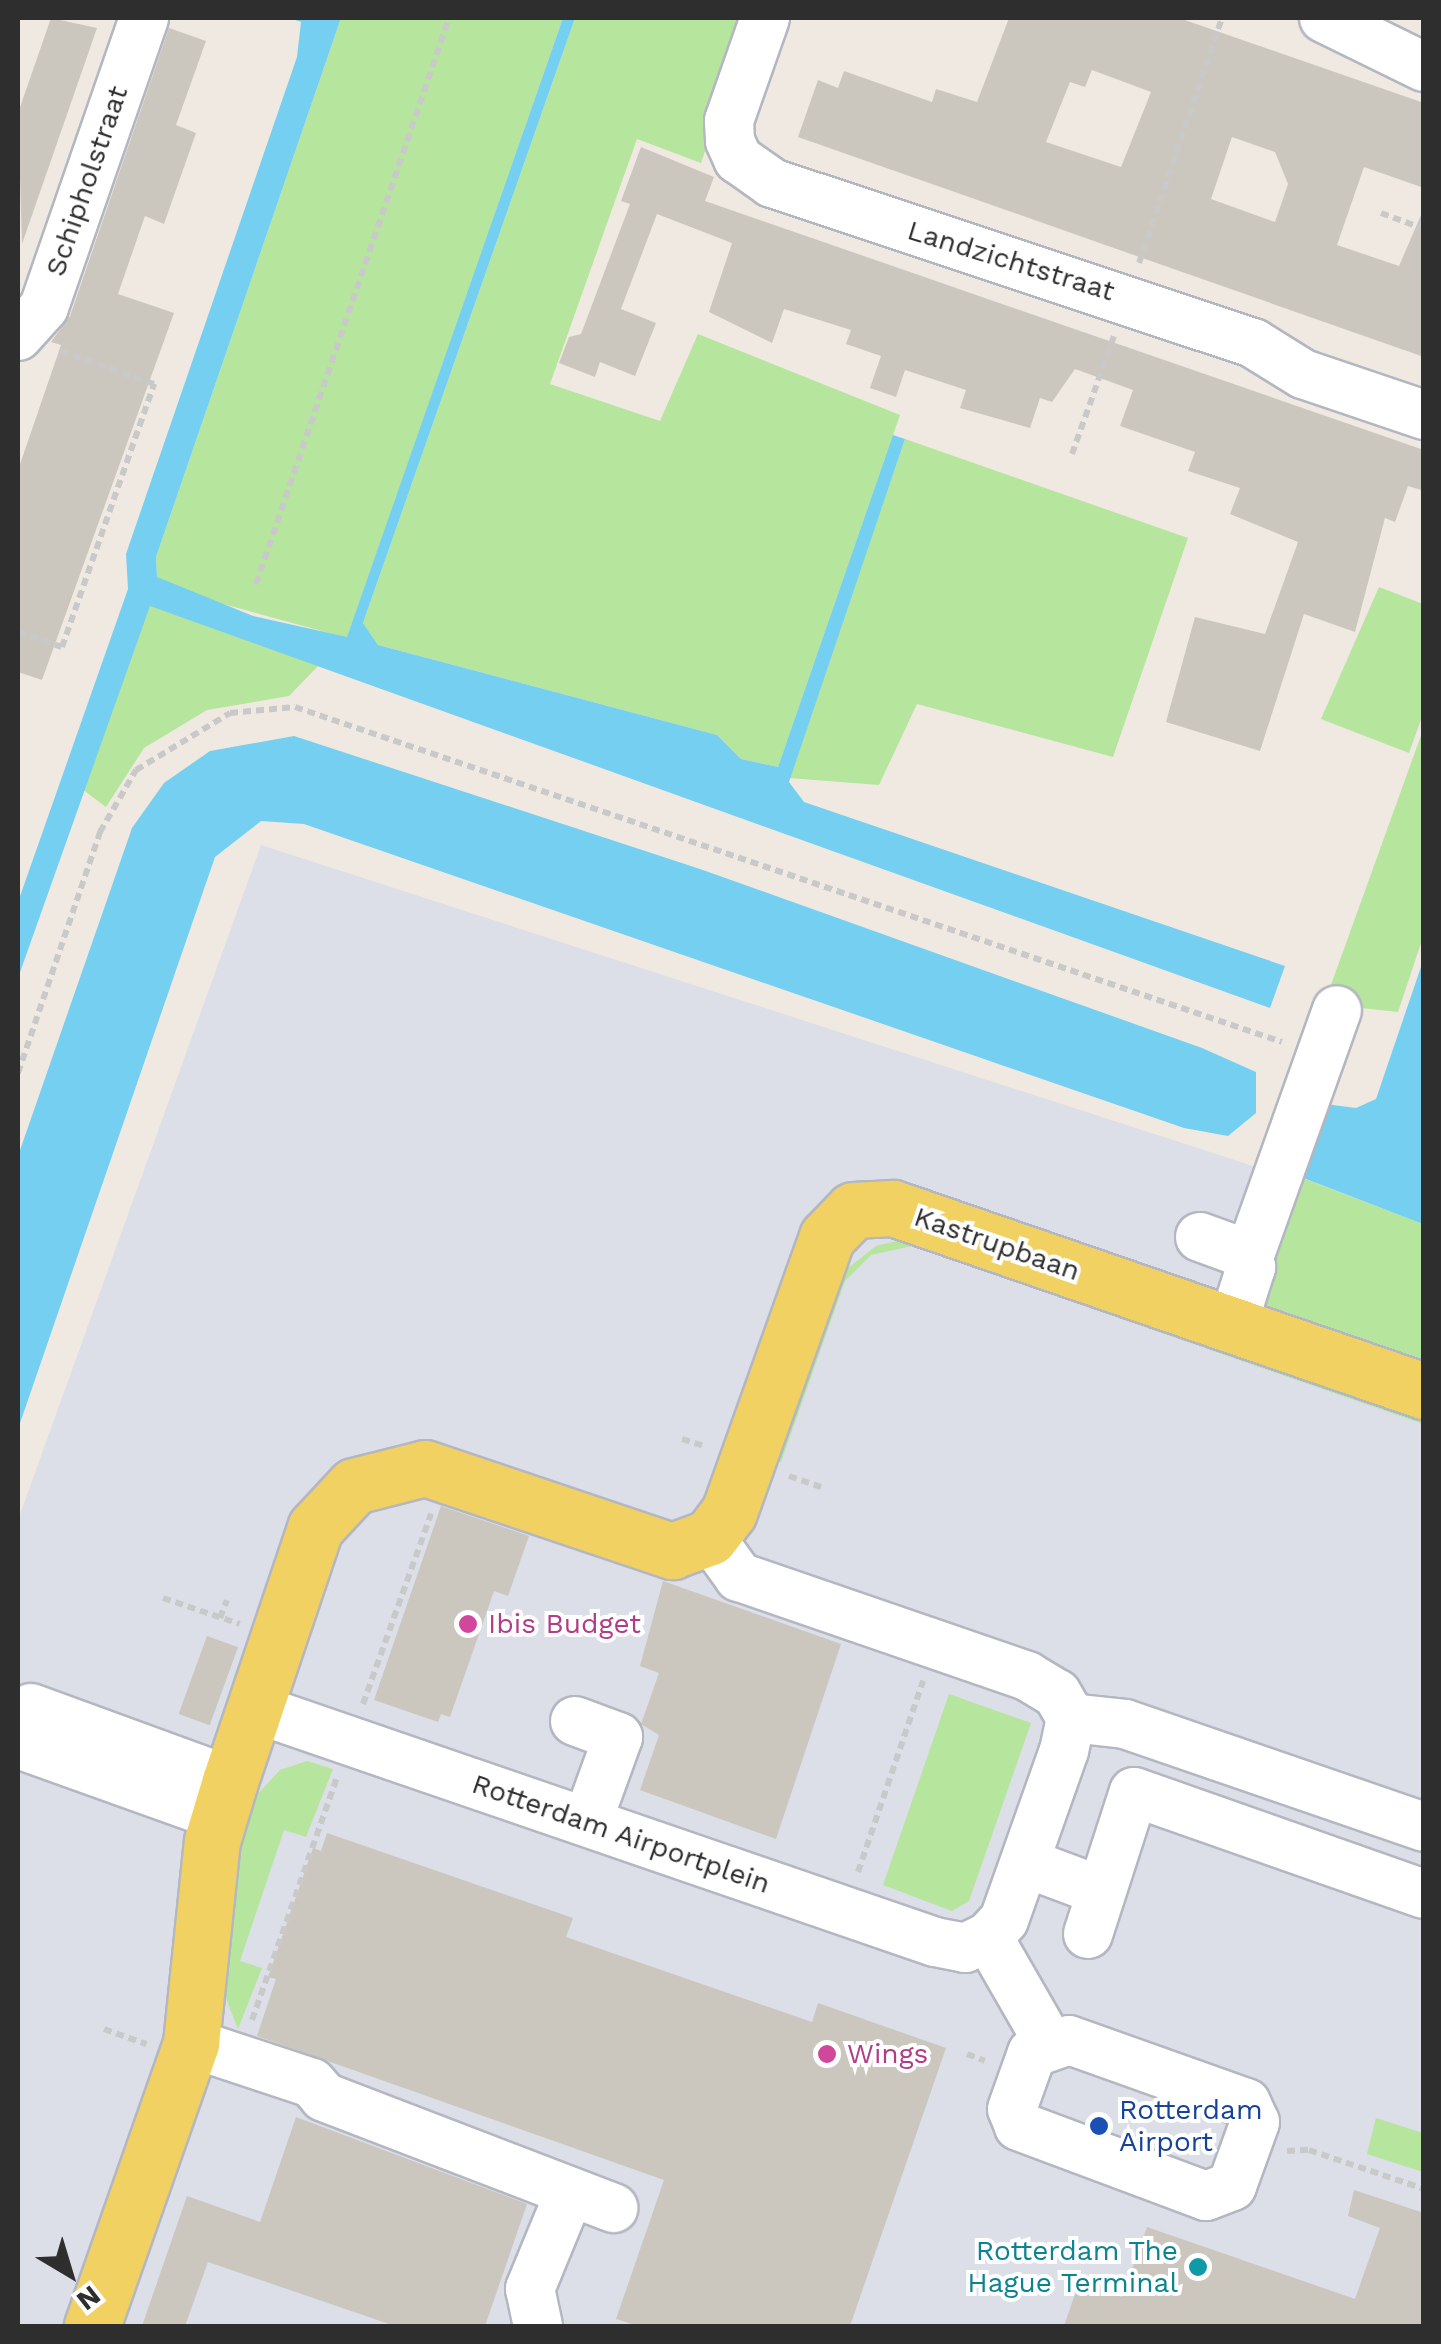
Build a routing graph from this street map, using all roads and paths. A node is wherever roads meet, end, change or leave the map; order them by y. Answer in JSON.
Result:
{"nodes":[{"id":1,"x":144,"y":18,"type":"edge"},
{"id":2,"x":449,"y":18,"type":"edge"},
{"id":3,"x":765,"y":18,"type":"edge"},
{"id":4,"x":1222,"y":18,"type":"edge"},
{"id":5,"x":1324,"y":18,"type":"edge"},
{"id":6,"x":1424,"y":67,"type":"edge"},
{"id":7,"x":1381,"y":213,"type":"dead end"},
{"id":8,"x":1424,"y":230,"type":"edge"},
{"id":9,"x":1127,"y":298,"type":"junction"},
{"id":10,"x":18,"y":336,"type":"edge"},
{"id":11,"x":1424,"y":415,"type":"edge"},
{"id":12,"x":1072,"y":454,"type":"dead end"},
{"id":13,"x":256,"y":584,"type":"dead end"},
{"id":14,"x":18,"y":632,"type":"edge"},
{"id":15,"x":1337,"y":1010,"type":"dead end"},
{"id":16,"x":1321,"y":1056,"type":"junction"},
{"id":17,"x":18,"y":1073,"type":"edge"},
{"id":18,"x":1200,"y":1236,"type":"dead end"},
{"id":19,"x":1248,"y":1260,"type":"junction"},
{"id":20,"x":1232,"y":1326,"type":"junction"},
{"id":21,"x":1424,"y":1391,"type":"edge"},
{"id":22,"x":710,"y":1537,"type":"junction"},
{"id":23,"x":164,"y":1598,"type":"dead end"},
{"id":24,"x":227,"y":1600,"type":"dead end"},
{"id":25,"x":220,"y":1618,"type":"junction"},
{"id":26,"x":279,"y":1637,"type":"junction"},
{"id":27,"x":934,"y":1646,"type":"junction"},
{"id":28,"x":254,"y":1708,"type":"junction"},
{"id":29,"x":1071,"y":1718,"type":"junction"},
{"id":30,"x":576,"y":1721,"type":"dead end"},
{"id":31,"x":24,"y":1726,"type":"edge"},
{"id":32,"x":225,"y":1799,"type":"junction"},
{"id":33,"x":588,"y":1820,"type":"junction"},
{"id":34,"x":1424,"y":1827,"type":"edge"},
{"id":35,"x":1026,"y":1863,"type":"junction"},
{"id":36,"x":1424,"y":1894,"type":"edge"},
{"id":37,"x":845,"y":1912,"type":"junction"},
{"id":38,"x":988,"y":1937,"type":"junction"},
{"id":39,"x":191,"y":2043,"type":"junction"},
{"id":40,"x":1050,"y":2045,"type":"junction"},
{"id":41,"x":1245,"y":2153,"type":"junction"},
{"id":42,"x":1424,"y":2189,"type":"edge"},
{"id":43,"x":92,"y":2326,"type":"edge"},
{"id":44,"x":538,"y":2326,"type":"edge"}],
"edges":[{"from":1,"to":10,"type":"street","name":"Schipholstraat"},
{"from":2,"to":13,"type":"path"},
{"from":3,"to":9,"type":"street","name":"Landzichtstraat"},
{"from":4,"to":9,"type":"path"},
{"from":5,"to":6,"type":"street"},
{"from":7,"to":8,"type":"path"},
{"from":9,"to":11,"type":"street","name":"Landzichtstraat"},
{"from":9,"to":12,"type":"path"},
{"from":10,"to":14,"type":"path"},
{"from":15,"to":16,"type":"street"},
{"from":16,"to":17,"type":"path"},
{"from":16,"to":19,"type":"street"},
{"from":18,"to":19,"type":"street"},
{"from":19,"to":20,"type":"street"},
{"from":20,"to":21,"type":"main road","name":"Kastrupbaan"},
{"from":20,"to":22,"type":"main road","name":"Kastrupbaan"},
{"from":22,"to":26,"type":"main road"},
{"from":22,"to":27,"type":"street"},
{"from":23,"to":25,"type":"path"},
{"from":24,"to":25,"type":"path"},
{"from":25,"to":26,"type":"path"},
{"from":26,"to":28,"type":"main road"},
{"from":27,"to":29,"type":"street"},
{"from":27,"to":37,"type":"path"},
{"from":28,"to":32,"type":"main road"},
{"from":28,"to":33,"type":"street","name":"Rotterdam Airportplein"},
{"from":29,"to":34,"type":"street"},
{"from":29,"to":35,"type":"street"},
{"from":30,"to":33,"type":"street"},
{"from":31,"to":32,"type":"street"},
{"from":32,"to":39,"type":"main road"},
{"from":33,"to":37,"type":"street","name":"Rotterdam Airportplein"},
{"from":35,"to":36,"type":"street"},
{"from":35,"to":38,"type":"street"},
{"from":37,"to":38,"type":"street","name":"Rotterdam Airportplein"},
{"from":38,"to":40,"type":"street"},
{"from":39,"to":43,"type":"main road"},
{"from":39,"to":44,"type":"street"},
{"from":40,"to":41,"type":"street"},
{"from":40,"to":41,"type":"street"},
{"from":41,"to":42,"type":"path"}]}
